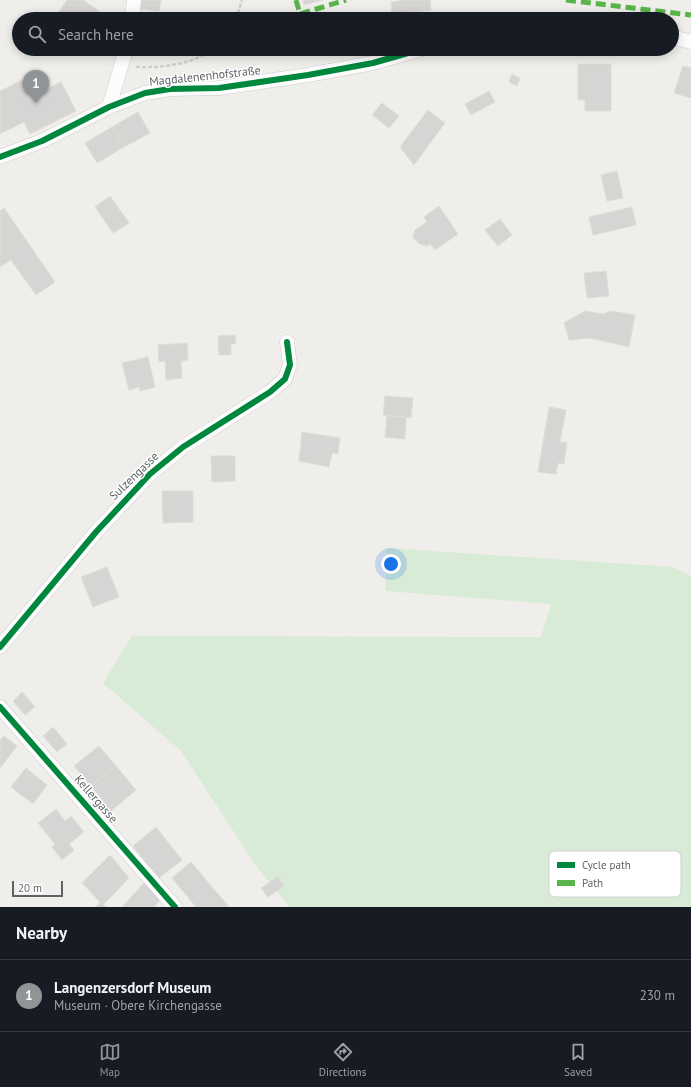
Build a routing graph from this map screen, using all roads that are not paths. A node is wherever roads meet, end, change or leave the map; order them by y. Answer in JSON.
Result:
{"nodes":[{"id":1,"x":134,"y":0,"type":"edge"},
{"id":2,"x":133,"y":12,"type":"edge"},
{"id":3,"x":679,"y":39,"type":"edge"},
{"id":4,"x":691,"y":42,"type":"edge"},
{"id":5,"x":124,"y":56,"type":"edge"},
{"id":6,"x":398,"y":56,"type":"edge"},
{"id":7,"x":110,"y":107,"type":"junction"},
{"id":8,"x":0,"y":157,"type":"edge"},
{"id":9,"x":287,"y":342,"type":"dead end"},
{"id":10,"x":0,"y":647,"type":"edge"},
{"id":11,"x":0,"y":707,"type":"edge"},
{"id":12,"x":174,"y":907,"type":"edge"}],
"edges":[{"from":1,"to":2,"type":"street"},
{"from":3,"to":4,"type":"street"},
{"from":5,"to":7,"type":"street"},
{"from":6,"to":7,"type":"street","name":"Magdalenenhofstraße"},
{"from":7,"to":8,"type":"street","name":"Magdalenenhofstraße"},
{"from":9,"to":10,"type":"street","name":"Sulzengasse"},
{"from":11,"to":12,"type":"street","name":"Kellergasse"}]}
